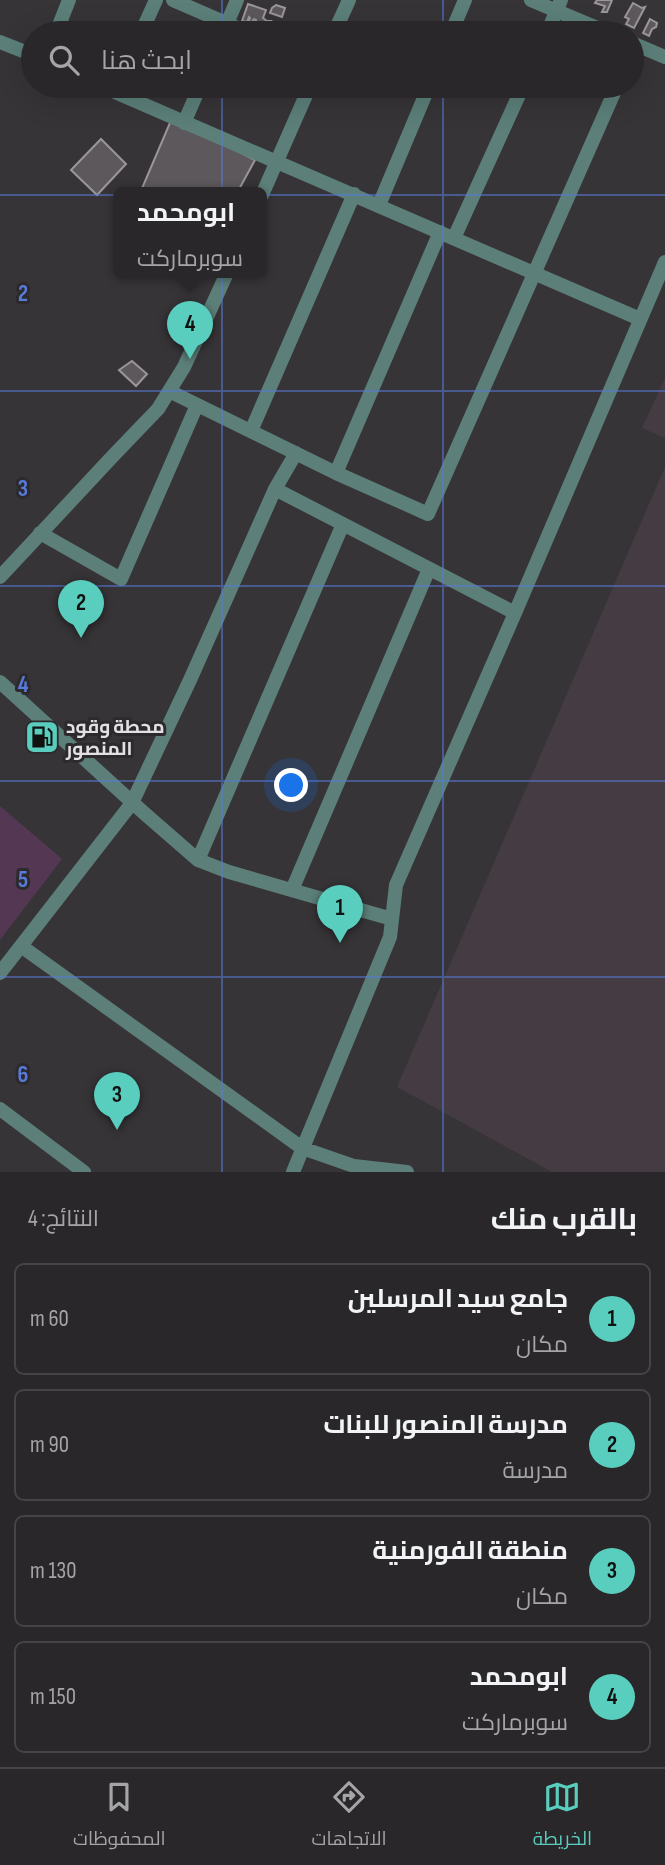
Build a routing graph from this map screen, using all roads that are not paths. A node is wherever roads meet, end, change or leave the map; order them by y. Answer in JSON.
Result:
{"nodes":[{"id":1,"x":69,"y":0,"type":"edge"},
{"id":2,"x":156,"y":0,"type":"edge"},
{"id":3,"x":173,"y":0,"type":"edge"},
{"id":4,"x":237,"y":0,"type":"edge"},
{"id":5,"x":349,"y":0,"type":"edge"},
{"id":6,"x":466,"y":0,"type":"edge"},
{"id":7,"x":531,"y":0,"type":"edge"},
{"id":8,"x":559,"y":5,"type":"edge"},
{"id":9,"x":61,"y":21,"type":"edge"},
{"id":10,"x":146,"y":21,"type":"edge"},
{"id":11,"x":212,"y":21,"type":"edge"},
{"id":12,"x":228,"y":21,"type":"edge"},
{"id":13,"x":339,"y":21,"type":"edge"},
{"id":14,"x":457,"y":21,"type":"edge"},
{"id":15,"x":588,"y":21,"type":"edge"},
{"id":16,"x":0,"y":42,"type":"edge"},
{"id":17,"x":21,"y":50,"type":"edge"},
{"id":18,"x":644,"y":50,"type":"edge"},
{"id":19,"x":665,"y":57,"type":"edge"},
{"id":20,"x":135,"y":98,"type":"edge"},
{"id":21,"x":195,"y":98,"type":"edge"},
{"id":22,"x":305,"y":98,"type":"edge"},
{"id":23,"x":424,"y":98,"type":"edge"},
{"id":24,"x":518,"y":98,"type":"edge"},
{"id":25,"x":612,"y":98,"type":"edge"},
{"id":26,"x":184,"y":123,"type":"junction"},
{"id":27,"x":277,"y":161,"type":"junction"},
{"id":28,"x":266,"y":187,"type":"edge"},
{"id":29,"x":354,"y":194,"type":"junction"},
{"id":30,"x":379,"y":205,"type":"junction"},
{"id":31,"x":440,"y":232,"type":"junction"},
{"id":32,"x":454,"y":238,"type":"junction"},
{"id":33,"x":665,"y":262,"type":"edge"},
{"id":34,"x":534,"y":273,"type":"junction"},
{"id":35,"x":225,"y":278,"type":"edge"},
{"id":36,"x":640,"y":319,"type":"junction"},
{"id":37,"x":169,"y":391,"type":"junction"},
{"id":38,"x":197,"y":405,"type":"junction"},
{"id":39,"x":251,"y":432,"type":"junction"},
{"id":40,"x":296,"y":453,"type":"junction"},
{"id":41,"x":335,"y":472,"type":"junction"},
{"id":42,"x":275,"y":489,"type":"junction"},
{"id":43,"x":343,"y":524,"type":"junction"},
{"id":44,"x":40,"y":533,"type":"junction"},
{"id":45,"x":429,"y":569,"type":"junction"},
{"id":46,"x":0,"y":577,"type":"edge"},
{"id":47,"x":515,"y":613,"type":"junction"},
{"id":48,"x":0,"y":682,"type":"edge"},
{"id":49,"x":132,"y":803,"type":"junction"},
{"id":50,"x":198,"y":860,"type":"junction"},
{"id":51,"x":292,"y":890,"type":"junction"},
{"id":52,"x":392,"y":919,"type":"junction"},
{"id":53,"x":22,"y":946,"type":"junction"},
{"id":54,"x":0,"y":974,"type":"edge"},
{"id":55,"x":0,"y":1109,"type":"edge"},
{"id":56,"x":302,"y":1148,"type":"junction"},
{"id":57,"x":85,"y":1172,"type":"edge"},
{"id":58,"x":293,"y":1172,"type":"edge"},
{"id":59,"x":407,"y":1172,"type":"edge"}],
"edges":[{"from":1,"to":9,"type":"street"},
{"from":2,"to":10,"type":"street"},
{"from":3,"to":11,"type":"street"},
{"from":4,"to":12,"type":"street"},
{"from":5,"to":13,"type":"street"},
{"from":6,"to":14,"type":"street"},
{"from":7,"to":8,"type":"street"},
{"from":8,"to":15,"type":"street"},
{"from":16,"to":17,"type":"street"},
{"from":18,"to":19,"type":"street"},
{"from":20,"to":26,"type":"street"},
{"from":21,"to":26,"type":"street"},
{"from":22,"to":27,"type":"street"},
{"from":23,"to":30,"type":"street"},
{"from":24,"to":32,"type":"street"},
{"from":25,"to":34,"type":"street"},
{"from":26,"to":27,"type":"street"},
{"from":27,"to":28,"type":"street"},
{"from":27,"to":29,"type":"street"},
{"from":29,"to":30,"type":"street"},
{"from":29,"to":39,"type":"street"},
{"from":30,"to":31,"type":"street"},
{"from":31,"to":32,"type":"street"},
{"from":31,"to":41,"type":"street"},
{"from":32,"to":34,"type":"street"},
{"from":33,"to":36,"type":"street"},
{"from":34,"to":36,"type":"street"},
{"from":34,"to":41,"type":"street"},
{"from":35,"to":37,"type":"street"},
{"from":36,"to":47,"type":"street"},
{"from":37,"to":38,"type":"street"},
{"from":37,"to":44,"type":"street"},
{"from":38,"to":39,"type":"street"},
{"from":38,"to":44,"type":"street"},
{"from":39,"to":40,"type":"street"},
{"from":40,"to":41,"type":"street"},
{"from":40,"to":42,"type":"street"},
{"from":42,"to":43,"type":"street"},
{"from":42,"to":49,"type":"street"},
{"from":43,"to":45,"type":"street"},
{"from":43,"to":50,"type":"street"},
{"from":44,"to":46,"type":"street"},
{"from":45,"to":47,"type":"street"},
{"from":45,"to":51,"type":"street"},
{"from":47,"to":52,"type":"street"},
{"from":48,"to":49,"type":"street"},
{"from":49,"to":50,"type":"street"},
{"from":49,"to":53,"type":"street"},
{"from":50,"to":51,"type":"street"},
{"from":51,"to":52,"type":"street"},
{"from":52,"to":56,"type":"street"},
{"from":53,"to":54,"type":"street"},
{"from":53,"to":56,"type":"street"},
{"from":55,"to":57,"type":"street"},
{"from":56,"to":58,"type":"street"},
{"from":56,"to":59,"type":"street"}]}
